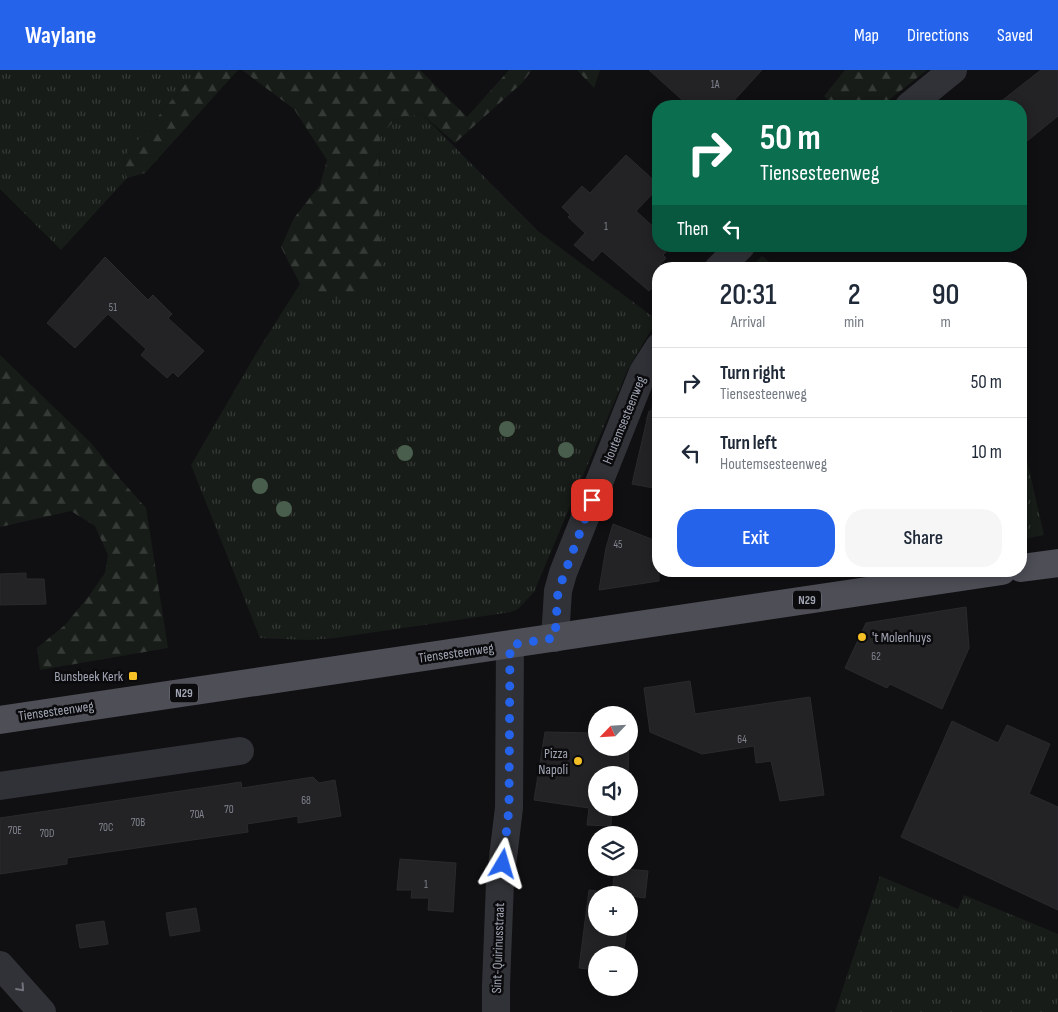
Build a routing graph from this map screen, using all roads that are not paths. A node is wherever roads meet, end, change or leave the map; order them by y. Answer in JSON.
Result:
{"nodes":[{"id":1,"x":953,"y":70,"type":"edge"},
{"id":2,"x":916,"y":100,"type":"edge"},
{"id":3,"x":735,"y":252,"type":"edge"},
{"id":4,"x":725,"y":262,"type":"edge"},
{"id":5,"x":652,"y":358,"type":"edge"},
{"id":6,"x":1058,"y":563,"type":"edge"},
{"id":7,"x":1027,"y":567,"type":"edge"},
{"id":8,"x":962,"y":577,"type":"edge"},
{"id":9,"x":555,"y":638,"type":"junction"},
{"id":10,"x":510,"y":645,"type":"junction"},
{"id":11,"x":0,"y":720,"type":"edge"},
{"id":12,"x":240,"y":751,"type":"dead end"},
{"id":13,"x":0,"y":786,"type":"edge"},
{"id":14,"x":0,"y":964,"type":"edge"},
{"id":15,"x":42,"y":1012,"type":"edge"},
{"id":16,"x":496,"y":1012,"type":"edge"}],
"edges":[{"from":1,"to":2,"type":"street"},
{"from":3,"to":4,"type":"street"},
{"from":5,"to":9,"type":"street","name":"Houtemsesteenweg"},
{"from":6,"to":7,"type":"main road"},
{"from":8,"to":9,"type":"main road","name":"Tiensesteenweg","number":"N29"},
{"from":9,"to":10,"type":"main road","name":"Tiensesteenweg","number":"N29"},
{"from":10,"to":11,"type":"main road","name":"Tiensesteenweg","number":"N29"},
{"from":10,"to":16,"type":"street","name":"Sint-Quirinusstraat"},
{"from":12,"to":13,"type":"street"},
{"from":14,"to":15,"type":"street","one_way":true}]}
